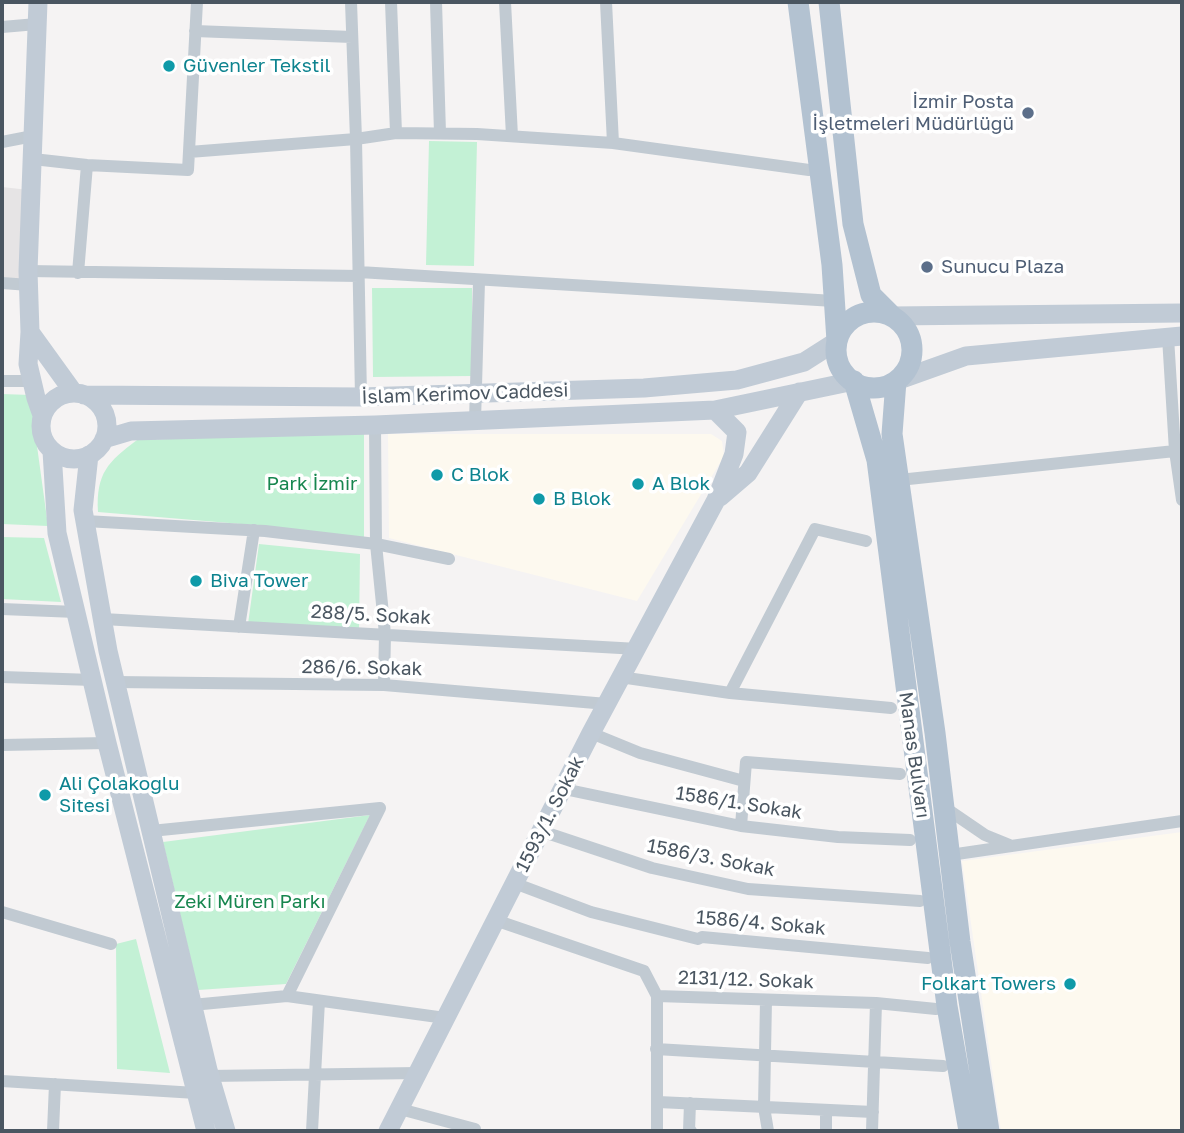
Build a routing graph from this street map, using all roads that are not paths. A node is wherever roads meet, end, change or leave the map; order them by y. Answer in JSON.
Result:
{"nodes":[{"id":1,"x":38,"y":2,"type":"edge"},
{"id":2,"x":197,"y":2,"type":"edge"},
{"id":3,"x":351,"y":2,"type":"edge"},
{"id":4,"x":391,"y":2,"type":"edge"},
{"id":5,"x":436,"y":2,"type":"edge"},
{"id":6,"x":505,"y":2,"type":"edge"},
{"id":7,"x":606,"y":2,"type":"edge"},
{"id":8,"x":797,"y":2,"type":"edge"},
{"id":9,"x":829,"y":2,"type":"edge"},
{"id":10,"x":37,"y":24,"type":"junction"},
{"id":11,"x":2,"y":27,"type":"edge"},
{"id":12,"x":195,"y":31,"type":"junction"},
{"id":13,"x":352,"y":37,"type":"junction"},
{"id":14,"x":396,"y":133,"type":"junction"},
{"id":15,"x":440,"y":134,"type":"junction"},
{"id":16,"x":33,"y":136,"type":"junction"},
{"id":17,"x":512,"y":136,"type":"junction"},
{"id":18,"x":356,"y":139,"type":"junction"},
{"id":19,"x":2,"y":142,"type":"edge"},
{"id":20,"x":612,"y":143,"type":"junction"},
{"id":21,"x":189,"y":152,"type":"junction"},
{"id":22,"x":33,"y":159,"type":"junction"},
{"id":23,"x":86,"y":165,"type":"junction"},
{"id":24,"x":809,"y":170,"type":"dead end"},
{"id":25,"x":78,"y":273,"type":"junction"},
{"id":26,"x":359,"y":274,"type":"junction"},
{"id":27,"x":29,"y":278,"type":"junction"},
{"id":28,"x":479,"y":281,"type":"junction"},
{"id":29,"x":2,"y":283,"type":"edge"},
{"id":30,"x":834,"y":301,"type":"junction"},
{"id":31,"x":1182,"y":313,"type":"edge"},
{"id":32,"x":892,"y":316,"type":"junction"},
{"id":33,"x":30,"y":332,"type":"junction"},
{"id":34,"x":1175,"y":337,"type":"edge"},
{"id":35,"x":837,"y":341,"type":"junction"},
{"id":36,"x":2,"y":381,"type":"edge"},
{"id":37,"x":854,"y":381,"type":"junction"},
{"id":38,"x":896,"y":381,"type":"junction"},
{"id":39,"x":32,"y":382,"type":"junction"},
{"id":40,"x":799,"y":392,"type":"junction"},
{"id":41,"x":476,"y":393,"type":"junction"},
{"id":42,"x":79,"y":394,"type":"junction"},
{"id":43,"x":361,"y":397,"type":"junction"},
{"id":44,"x":715,"y":410,"type":"junction"},
{"id":45,"x":42,"y":415,"type":"junction"},
{"id":46,"x":475,"y":421,"type":"junction"},
{"id":47,"x":375,"y":425,"type":"junction"},
{"id":48,"x":104,"y":439,"type":"junction"},
{"id":49,"x":52,"y":451,"type":"junction"},
{"id":50,"x":1175,"y":451,"type":"junction"},
{"id":51,"x":89,"y":455,"type":"junction"},
{"id":52,"x":900,"y":480,"type":"junction"},
{"id":53,"x":716,"y":500,"type":"junction"},
{"id":54,"x":1182,"y":500,"type":"edge"},
{"id":55,"x":85,"y":521,"type":"junction"},
{"id":56,"x":254,"y":530,"type":"junction"},
{"id":57,"x":866,"y":541,"type":"dead end"},
{"id":58,"x":376,"y":544,"type":"junction"},
{"id":59,"x":449,"y":559,"type":"dead end"},
{"id":60,"x":2,"y":610,"type":"edge"},
{"id":61,"x":76,"y":612,"type":"junction"},
{"id":62,"x":103,"y":620,"type":"junction"},
{"id":63,"x":239,"y":627,"type":"junction"},
{"id":64,"x":384,"y":634,"type":"junction"},
{"id":65,"x":638,"y":649,"type":"junction"},
{"id":66,"x":2,"y":677,"type":"edge"},
{"id":67,"x":620,"y":677,"type":"junction"},
{"id":68,"x":93,"y":680,"type":"junction"},
{"id":69,"x":114,"y":682,"type":"junction"},
{"id":70,"x":384,"y":685,"type":"junction"},
{"id":71,"x":730,"y":693,"type":"junction"},
{"id":72,"x":607,"y":704,"type":"junction"},
{"id":73,"x":891,"y":708,"type":"dead end"},
{"id":74,"x":591,"y":733,"type":"junction"},
{"id":75,"x":107,"y":743,"type":"junction"},
{"id":76,"x":2,"y":745,"type":"edge"},
{"id":77,"x":901,"y":774,"type":"dead end"},
{"id":78,"x":744,"y":781,"type":"junction"},
{"id":79,"x":564,"y":789,"type":"junction"},
{"id":80,"x":944,"y":807,"type":"junction"},
{"id":81,"x":1182,"y":821,"type":"edge"},
{"id":82,"x":741,"y":826,"type":"junction"},
{"id":83,"x":151,"y":831,"type":"junction"},
{"id":84,"x":541,"y":831,"type":"junction"},
{"id":85,"x":910,"y":840,"type":"dead end"},
{"id":86,"x":1012,"y":846,"type":"junction"},
{"id":87,"x":950,"y":855,"type":"junction"},
{"id":88,"x":514,"y":883,"type":"junction"},
{"id":89,"x":920,"y":901,"type":"dead end"},
{"id":90,"x":2,"y":912,"type":"edge"},
{"id":91,"x":495,"y":920,"type":"junction"},
{"id":92,"x":111,"y":944,"type":"dead end"},
{"id":93,"x":928,"y":958,"type":"dead end"},
{"id":94,"x":287,"y":996,"type":"junction"},
{"id":95,"x":657,"y":996,"type":"junction"},
{"id":96,"x":766,"y":1000,"type":"junction"},
{"id":97,"x":318,"y":1001,"type":"junction"},
{"id":98,"x":876,"y":1003,"type":"junction"},
{"id":99,"x":192,"y":1005,"type":"junction"},
{"id":100,"x":936,"y":1009,"type":"dead end"},
{"id":101,"x":445,"y":1018,"type":"junction"},
{"id":102,"x":656,"y":1049,"type":"junction"},
{"id":103,"x":764,"y":1055,"type":"junction"},
{"id":104,"x":874,"y":1061,"type":"junction"},
{"id":105,"x":943,"y":1066,"type":"dead end"},
{"id":106,"x":418,"y":1073,"type":"junction"},
{"id":107,"x":315,"y":1075,"type":"junction"},
{"id":108,"x":209,"y":1076,"type":"junction"},
{"id":109,"x":2,"y":1081,"type":"edge"},
{"id":110,"x":55,"y":1084,"type":"junction"},
{"id":111,"x":196,"y":1093,"type":"junction"},
{"id":112,"x":658,"y":1102,"type":"junction"},
{"id":113,"x":690,"y":1103,"type":"junction"},
{"id":114,"x":764,"y":1107,"type":"junction"},
{"id":115,"x":400,"y":1109,"type":"junction"},
{"id":116,"x":827,"y":1111,"type":"junction"},
{"id":117,"x":873,"y":1112,"type":"junction"},
{"id":118,"x":475,"y":1129,"type":"dead end"},
{"id":119,"x":53,"y":1131,"type":"edge"},
{"id":120,"x":206,"y":1131,"type":"edge"},
{"id":121,"x":226,"y":1131,"type":"edge"},
{"id":122,"x":312,"y":1131,"type":"edge"},
{"id":123,"x":388,"y":1131,"type":"edge"},
{"id":124,"x":657,"y":1131,"type":"edge"},
{"id":125,"x":691,"y":1131,"type":"edge"},
{"id":126,"x":768,"y":1131,"type":"edge"},
{"id":127,"x":826,"y":1131,"type":"edge"},
{"id":128,"x":872,"y":1131,"type":"edge"},
{"id":129,"x":969,"y":1131,"type":"edge"},
{"id":130,"x":989,"y":1131,"type":"edge"}],
"edges":[{"from":1,"to":10,"type":"main road"},
{"from":2,"to":12,"type":"street"},
{"from":3,"to":13,"type":"street"},
{"from":4,"to":14,"type":"street"},
{"from":5,"to":15,"type":"street"},
{"from":6,"to":17,"type":"street"},
{"from":7,"to":20,"type":"street"},
{"from":8,"to":30,"type":"main road"},
{"from":9,"to":32,"type":"main road"},
{"from":10,"to":11,"type":"street"},
{"from":10,"to":16,"type":"main road"},
{"from":12,"to":13,"type":"street"},
{"from":12,"to":21,"type":"street"},
{"from":13,"to":18,"type":"street"},
{"from":14,"to":15,"type":"street"},
{"from":14,"to":18,"type":"street"},
{"from":15,"to":17,"type":"street"},
{"from":16,"to":19,"type":"street"},
{"from":16,"to":22,"type":"main road"},
{"from":17,"to":20,"type":"street"},
{"from":18,"to":21,"type":"street"},
{"from":18,"to":26,"type":"street"},
{"from":20,"to":24,"type":"street"},
{"from":21,"to":23,"type":"street"},
{"from":22,"to":23,"type":"street"},
{"from":22,"to":27,"type":"main road"},
{"from":23,"to":25,"type":"street"},
{"from":25,"to":26,"type":"street"},
{"from":25,"to":27,"type":"street"},
{"from":26,"to":28,"type":"street"},
{"from":26,"to":43,"type":"street"},
{"from":27,"to":29,"type":"street"},
{"from":27,"to":33,"type":"main road"},
{"from":28,"to":30,"type":"street"},
{"from":28,"to":41,"type":"street"},
{"from":30,"to":35,"type":"main road"},
{"from":31,"to":32,"type":"main road"},
{"from":32,"to":35,"type":"main road"},
{"from":32,"to":38,"type":"main road"},
{"from":33,"to":39,"type":"main road"},
{"from":33,"to":42,"type":"main road"},
{"from":34,"to":38,"type":"main road"},
{"from":34,"to":50,"type":"street"},
{"from":35,"to":37,"type":"main road"},
{"from":35,"to":41,"type":"main road","name":"İslam Kerimov Caddesi"},
{"from":36,"to":39,"type":"street"},
{"from":37,"to":38,"type":"main road"},
{"from":37,"to":40,"type":"main road","name":"İslam Kerimov Caddesi"},
{"from":37,"to":129,"type":"main road","name":"Manas Bulvarı"},
{"from":38,"to":52,"type":"main road","name":"Manas Bulvarı"},
{"from":39,"to":45,"type":"main road"},
{"from":40,"to":44,"type":"main road","name":"İslam Kerimov Caddesi"},
{"from":40,"to":53,"type":"main road","name":"1593/1. Sokak"},
{"from":41,"to":43,"type":"main road","name":"İslam Kerimov Caddesi"},
{"from":41,"to":46,"type":"street"},
{"from":42,"to":43,"type":"main road","name":"İslam Kerimov Caddesi"},
{"from":42,"to":45,"type":"main road"},
{"from":42,"to":48,"type":"main road"},
{"from":44,"to":46,"type":"main road","name":"İslam Kerimov Caddesi"},
{"from":44,"to":53,"type":"main road","name":"1593/1. Sokak"},
{"from":45,"to":49,"type":"main road"},
{"from":46,"to":47,"type":"main road","name":"İslam Kerimov Caddesi"},
{"from":47,"to":48,"type":"main road","name":"İslam Kerimov Caddesi"},
{"from":47,"to":58,"type":"street"},
{"from":48,"to":51,"type":"main road"},
{"from":49,"to":51,"type":"main road"},
{"from":49,"to":61,"type":"main road"},
{"from":50,"to":52,"type":"street"},
{"from":50,"to":54,"type":"street"},
{"from":51,"to":55,"type":"main road"},
{"from":52,"to":80,"type":"main road","name":"Manas Bulvarı"},
{"from":53,"to":65,"type":"main road","name":"1593/1. Sokak"},
{"from":55,"to":56,"type":"street"},
{"from":55,"to":62,"type":"main road"},
{"from":56,"to":58,"type":"street"},
{"from":56,"to":63,"type":"street"},
{"from":57,"to":71,"type":"street"},
{"from":58,"to":59,"type":"street"},
{"from":58,"to":64,"type":"street"},
{"from":60,"to":61,"type":"street"},
{"from":61,"to":68,"type":"main road"},
{"from":62,"to":63,"type":"street","name":"288/5. Sokak"},
{"from":62,"to":69,"type":"main road"},
{"from":63,"to":64,"type":"street","name":"288/5. Sokak"},
{"from":64,"to":65,"type":"street","name":"288/5. Sokak"},
{"from":64,"to":70,"type":"street"},
{"from":65,"to":67,"type":"main road","name":"1593/1. Sokak"},
{"from":66,"to":68,"type":"street"},
{"from":67,"to":71,"type":"street"},
{"from":67,"to":72,"type":"main road","name":"1593/1. Sokak"},
{"from":68,"to":69,"type":"main road"},
{"from":68,"to":75,"type":"main road"},
{"from":69,"to":70,"type":"street","name":"286/6. Sokak"},
{"from":69,"to":83,"type":"main road"},
{"from":70,"to":72,"type":"street","name":"286/6. Sokak"},
{"from":71,"to":73,"type":"street"},
{"from":72,"to":74,"type":"main road","name":"1593/1. Sokak"},
{"from":74,"to":78,"type":"street"},
{"from":74,"to":79,"type":"main road","name":"1593/1. Sokak"},
{"from":75,"to":76,"type":"street"},
{"from":75,"to":111,"type":"main road"},
{"from":77,"to":78,"type":"street"},
{"from":78,"to":82,"type":"street"},
{"from":79,"to":82,"type":"street","name":"1586/1. Sokak"},
{"from":79,"to":84,"type":"main road","name":"1593/1. Sokak"},
{"from":80,"to":86,"type":"street"},
{"from":80,"to":87,"type":"main road","name":"Manas Bulvarı"},
{"from":81,"to":86,"type":"street"},
{"from":82,"to":85,"type":"street","name":"1586/1. Sokak"},
{"from":83,"to":94,"type":"street"},
{"from":83,"to":99,"type":"main road"},
{"from":84,"to":88,"type":"main road","name":"1593/1. Sokak"},
{"from":84,"to":89,"type":"street","name":"1586/3. Sokak"},
{"from":86,"to":87,"type":"street"},
{"from":87,"to":130,"type":"main road","name":"Manas Bulvarı"},
{"from":88,"to":91,"type":"main road","name":"1593/1. Sokak"},
{"from":88,"to":93,"type":"street","name":"1586/4. Sokak"},
{"from":90,"to":92,"type":"street"},
{"from":91,"to":95,"type":"street","name":"2131/12. Sokak"},
{"from":91,"to":101,"type":"main road","name":"1593/1. Sokak"},
{"from":94,"to":97,"type":"street"},
{"from":94,"to":99,"type":"street"},
{"from":95,"to":96,"type":"street","name":"2131/12. Sokak"},
{"from":95,"to":102,"type":"street"},
{"from":96,"to":98,"type":"street","name":"2131/12. Sokak"},
{"from":96,"to":103,"type":"street"},
{"from":97,"to":101,"type":"street"},
{"from":97,"to":107,"type":"street"},
{"from":98,"to":100,"type":"street","name":"2131/12. Sokak"},
{"from":98,"to":104,"type":"street"},
{"from":99,"to":108,"type":"main road"},
{"from":101,"to":106,"type":"main road","name":"1593/1. Sokak"},
{"from":102,"to":103,"type":"street"},
{"from":102,"to":112,"type":"street"},
{"from":103,"to":104,"type":"street"},
{"from":103,"to":114,"type":"street"},
{"from":104,"to":105,"type":"street"},
{"from":104,"to":117,"type":"street"},
{"from":106,"to":107,"type":"street"},
{"from":106,"to":115,"type":"main road","name":"1593/1. Sokak"},
{"from":107,"to":108,"type":"street"},
{"from":107,"to":122,"type":"street"},
{"from":108,"to":121,"type":"main road"},
{"from":109,"to":110,"type":"street"},
{"from":110,"to":111,"type":"street"},
{"from":110,"to":119,"type":"street"},
{"from":111,"to":120,"type":"main road"},
{"from":112,"to":113,"type":"street"},
{"from":112,"to":124,"type":"street"},
{"from":113,"to":114,"type":"street"},
{"from":113,"to":125,"type":"street"},
{"from":114,"to":116,"type":"street"},
{"from":114,"to":126,"type":"street"},
{"from":115,"to":118,"type":"street"},
{"from":115,"to":123,"type":"main road","name":"1593/1. Sokak"},
{"from":116,"to":117,"type":"street"},
{"from":116,"to":127,"type":"street"},
{"from":117,"to":128,"type":"street"}]}
